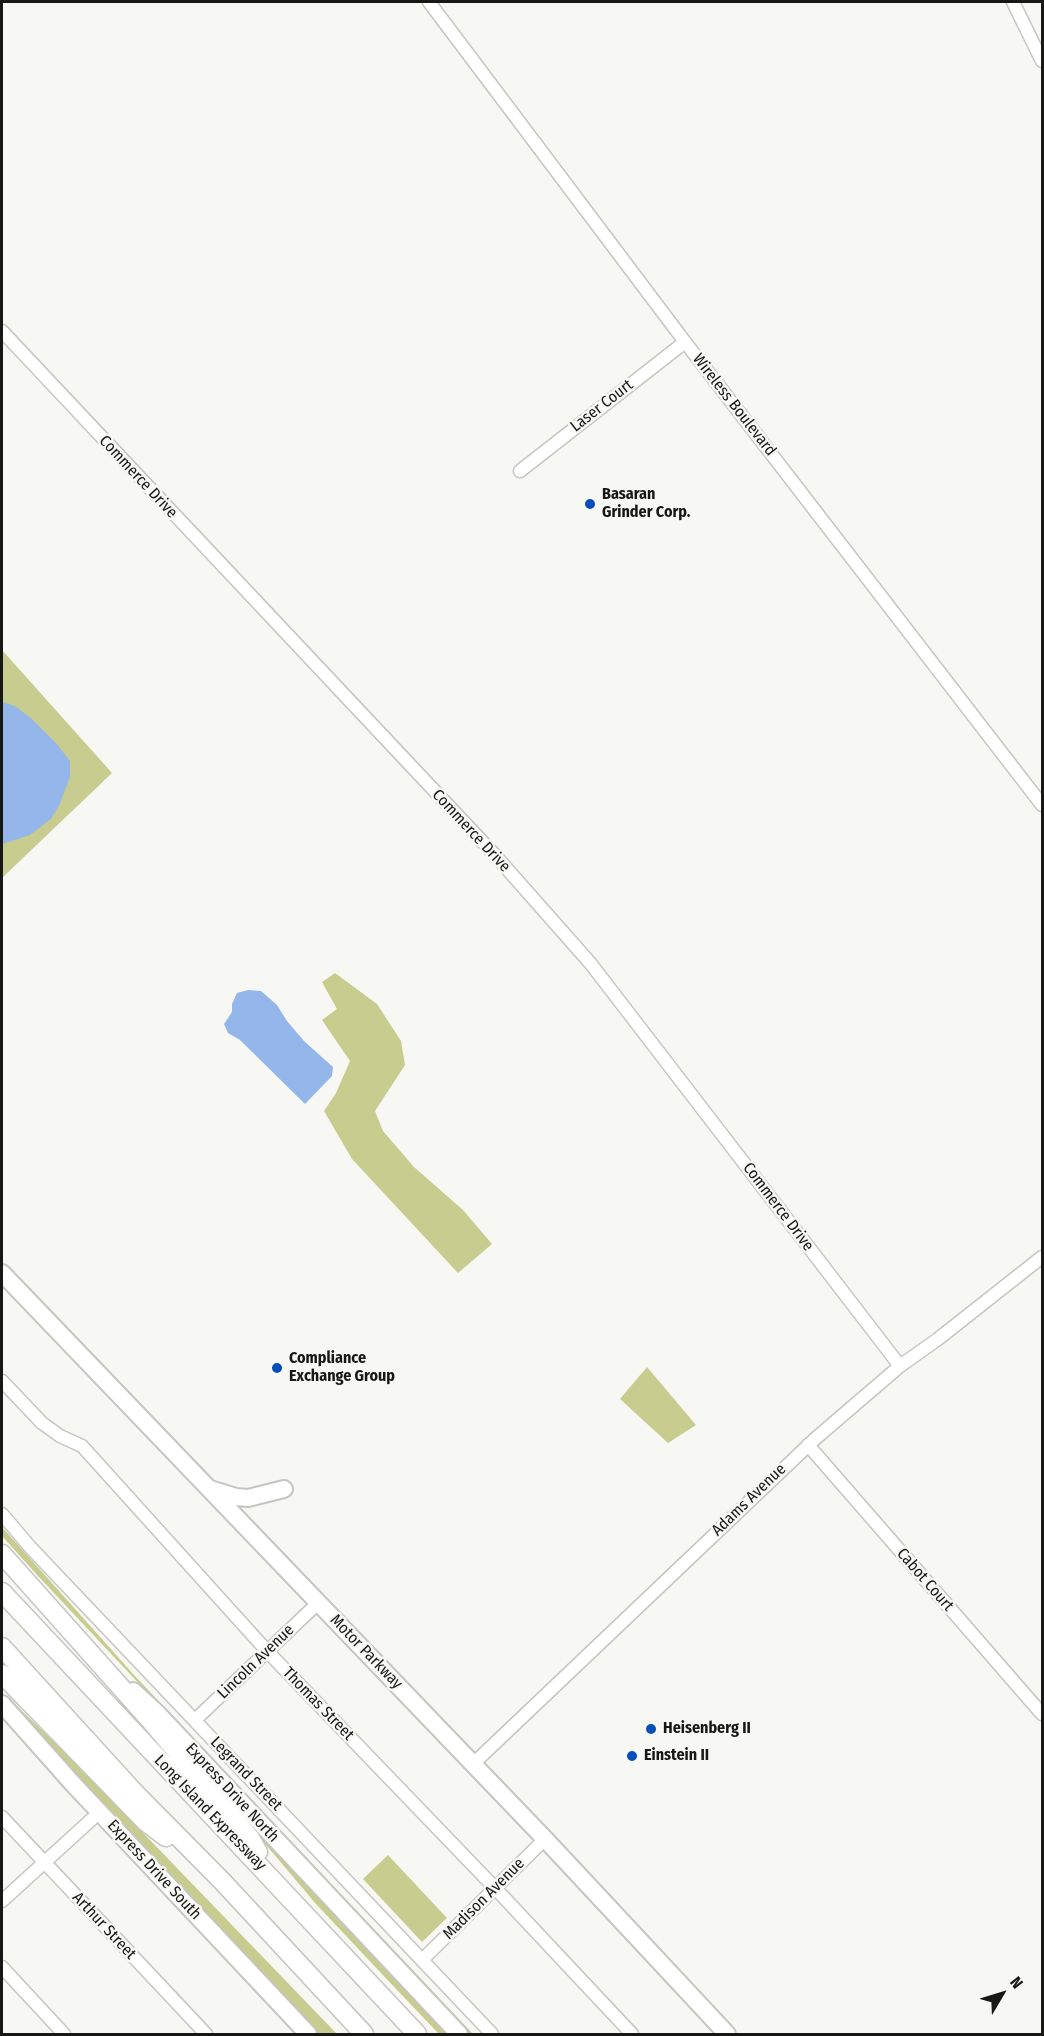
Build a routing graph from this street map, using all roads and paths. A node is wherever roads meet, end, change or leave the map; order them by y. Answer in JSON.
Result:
{"nodes":[{"id":1,"x":429,"y":2,"type":"edge"},
{"id":2,"x":1013,"y":2,"type":"edge"},
{"id":3,"x":1042,"y":61,"type":"edge"},
{"id":4,"x":2,"y":331,"type":"edge"},
{"id":5,"x":685,"y":342,"type":"junction"},
{"id":6,"x":520,"y":471,"type":"dead end"},
{"id":7,"x":1042,"y":805,"type":"edge"},
{"id":8,"x":1042,"y":1257,"type":"edge"},
{"id":9,"x":2,"y":1273,"type":"edge"},
{"id":10,"x":900,"y":1366,"type":"junction"},
{"id":11,"x":2,"y":1381,"type":"edge"},
{"id":12,"x":808,"y":1445,"type":"junction"},
{"id":13,"x":208,"y":1488,"type":"junction"},
{"id":14,"x":284,"y":1489,"type":"dead end"},
{"id":15,"x":2,"y":1514,"type":"edge"},
{"id":16,"x":2,"y":1554,"type":"edge"},
{"id":17,"x":2,"y":1592,"type":"edge"},
{"id":18,"x":318,"y":1603,"type":"junction"},
{"id":19,"x":83,"y":1644,"type":"junction"},
{"id":20,"x":2,"y":1647,"type":"edge"},
{"id":21,"x":267,"y":1651,"type":"junction"},
{"id":22,"x":2,"y":1674,"type":"edge"},
{"id":23,"x":2,"y":1704,"type":"edge"},
{"id":24,"x":1042,"y":1714,"type":"edge"},
{"id":25,"x":195,"y":1720,"type":"junction"},
{"id":26,"x":473,"y":1764,"type":"junction"},
{"id":27,"x":2,"y":1817,"type":"edge"},
{"id":28,"x":92,"y":1819,"type":"dead end"},
{"id":29,"x":545,"y":1839,"type":"junction"},
{"id":30,"x":44,"y":1862,"type":"junction"},
{"id":31,"x":273,"y":1880,"type":"junction"},
{"id":32,"x":222,"y":1881,"type":"junction"},
{"id":33,"x":495,"y":1888,"type":"junction"},
{"id":34,"x":2,"y":1900,"type":"edge"},
{"id":35,"x":423,"y":1960,"type":"junction"},
{"id":36,"x":2,"y":1967,"type":"edge"},
{"id":37,"x":64,"y":2034,"type":"edge"},
{"id":38,"x":206,"y":2034,"type":"edge"},
{"id":39,"x":308,"y":2034,"type":"edge"},
{"id":40,"x":364,"y":2034,"type":"edge"},
{"id":41,"x":417,"y":2034,"type":"edge"},
{"id":42,"x":459,"y":2034,"type":"edge"},
{"id":43,"x":492,"y":2034,"type":"edge"},
{"id":44,"x":632,"y":2034,"type":"edge"},
{"id":45,"x":726,"y":2034,"type":"edge"}],
"edges":[{"from":1,"to":5,"type":"street","name":"Wireless Boulevard"},
{"from":2,"to":3,"type":"street"},
{"from":4,"to":10,"type":"street","name":"Commerce Drive"},
{"from":5,"to":6,"type":"street","name":"Laser Court"},
{"from":5,"to":7,"type":"street","name":"Wireless Boulevard"},
{"from":8,"to":10,"type":"street","name":"Adams Avenue"},
{"from":9,"to":13,"type":"main road","name":"Motor Parkway"},
{"from":10,"to":12,"type":"street","name":"Adams Avenue"},
{"from":11,"to":21,"type":"street","name":"Thomas Street"},
{"from":12,"to":24,"type":"street","name":"Cabot Court"},
{"from":12,"to":26,"type":"street","name":"Adams Avenue"},
{"from":13,"to":14,"type":"main road"},
{"from":13,"to":18,"type":"main road","name":"Motor Parkway"},
{"from":15,"to":25,"type":"street","name":"Legrand Street"},
{"from":16,"to":19,"type":"highway","name":"Express Drive North"},
{"from":17,"to":31,"type":"highway","name":"Long Island Expressway"},
{"from":18,"to":21,"type":"street","name":"Lincoln Avenue"},
{"from":18,"to":26,"type":"main road","name":"Motor Parkway"},
{"from":19,"to":31,"type":"highway"},
{"from":19,"to":42,"type":"main road","name":"Express Drive North"},
{"from":20,"to":32,"type":"highway"},
{"from":21,"to":25,"type":"street","name":"Lincoln Avenue"},
{"from":21,"to":33,"type":"street","name":"Thomas Street"},
{"from":22,"to":32,"type":"highway"},
{"from":23,"to":39,"type":"main road","name":"Express Drive South"},
{"from":25,"to":35,"type":"street","name":"Legrand Street"},
{"from":26,"to":29,"type":"main road","name":"Motor Parkway"},
{"from":27,"to":30,"type":"street","name":"Arthur Street"},
{"from":28,"to":30,"type":"street"},
{"from":29,"to":33,"type":"street","name":"Madison Avenue"},
{"from":29,"to":45,"type":"main road","name":"Motor Parkway"},
{"from":30,"to":34,"type":"street"},
{"from":30,"to":38,"type":"street","name":"Arthur Street"},
{"from":31,"to":41,"type":"highway","name":"Long Island Expressway"},
{"from":32,"to":40,"type":"highway"},
{"from":33,"to":35,"type":"street","name":"Madison Avenue"},
{"from":33,"to":44,"type":"street","name":"Thomas Street"},
{"from":35,"to":43,"type":"street","name":"Legrand Street"},
{"from":36,"to":37,"type":"street"}]}
